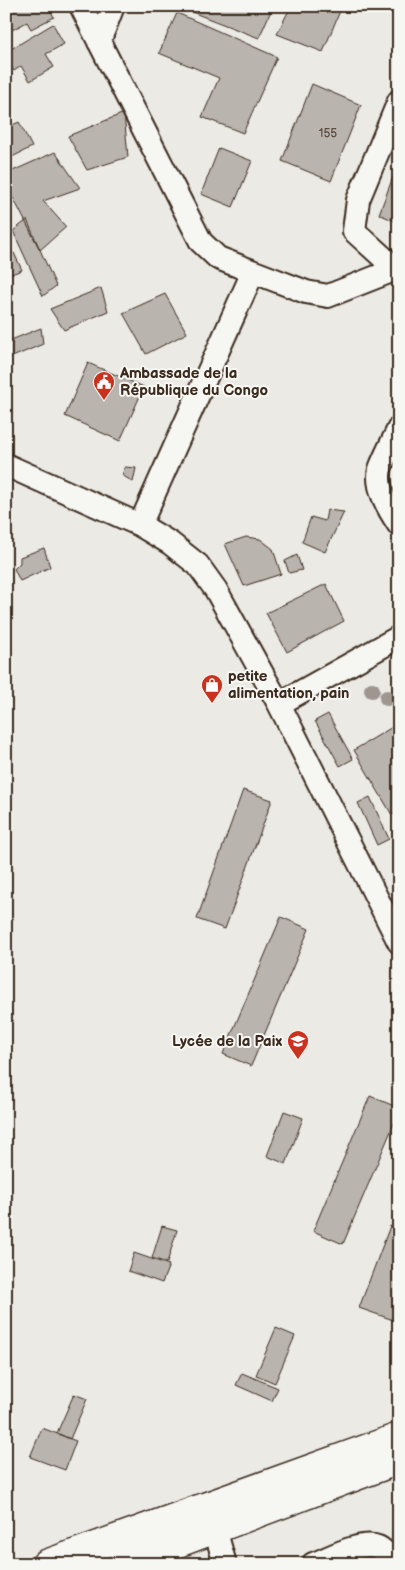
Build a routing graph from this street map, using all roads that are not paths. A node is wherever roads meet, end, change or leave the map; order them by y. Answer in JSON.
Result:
{"nodes":[{"id":1,"x":81,"y":6,"type":"edge"},
{"id":2,"x":114,"y":6,"type":"edge"},
{"id":3,"x":99,"y":42,"type":"junction"},
{"id":4,"x":399,"y":101,"type":"edge"},
{"id":5,"x":398,"y":269,"type":"edge"},
{"id":6,"x":253,"y":272,"type":"junction"},
{"id":7,"x":399,"y":428,"type":"edge"},
{"id":8,"x":6,"y":464,"type":"edge"},
{"id":9,"x":140,"y":525,"type":"junction"},
{"id":10,"x":399,"y":525,"type":"edge"},
{"id":11,"x":399,"y":637,"type":"edge"},
{"id":12,"x":279,"y":704,"type":"junction"},
{"id":13,"x":399,"y":942,"type":"edge"},
{"id":14,"x":399,"y":1437,"type":"edge"},
{"id":15,"x":399,"y":1460,"type":"edge"},
{"id":16,"x":215,"y":1529,"type":"junction"},
{"id":17,"x":46,"y":1564,"type":"edge"},
{"id":18,"x":122,"y":1564,"type":"edge"},
{"id":19,"x":225,"y":1564,"type":"edge"},
{"id":20,"x":313,"y":1564,"type":"edge"},
{"id":21,"x":396,"y":1564,"type":"edge"}],
"edges":[{"from":1,"to":3,"type":"street"},
{"from":2,"to":3,"type":"street"},
{"from":3,"to":6,"type":"street"},
{"from":4,"to":5,"type":"street"},
{"from":5,"to":6,"type":"street"},
{"from":6,"to":9,"type":"street"},
{"from":7,"to":10,"type":"street"},
{"from":8,"to":9,"type":"street"},
{"from":9,"to":12,"type":"street"},
{"from":11,"to":12,"type":"street"},
{"from":12,"to":13,"type":"street"},
{"from":14,"to":17,"type":"main road"},
{"from":15,"to":16,"type":"main road"},
{"from":16,"to":18,"type":"main road"},
{"from":16,"to":19,"type":"street"},
{"from":20,"to":21,"type":"street"}]}
